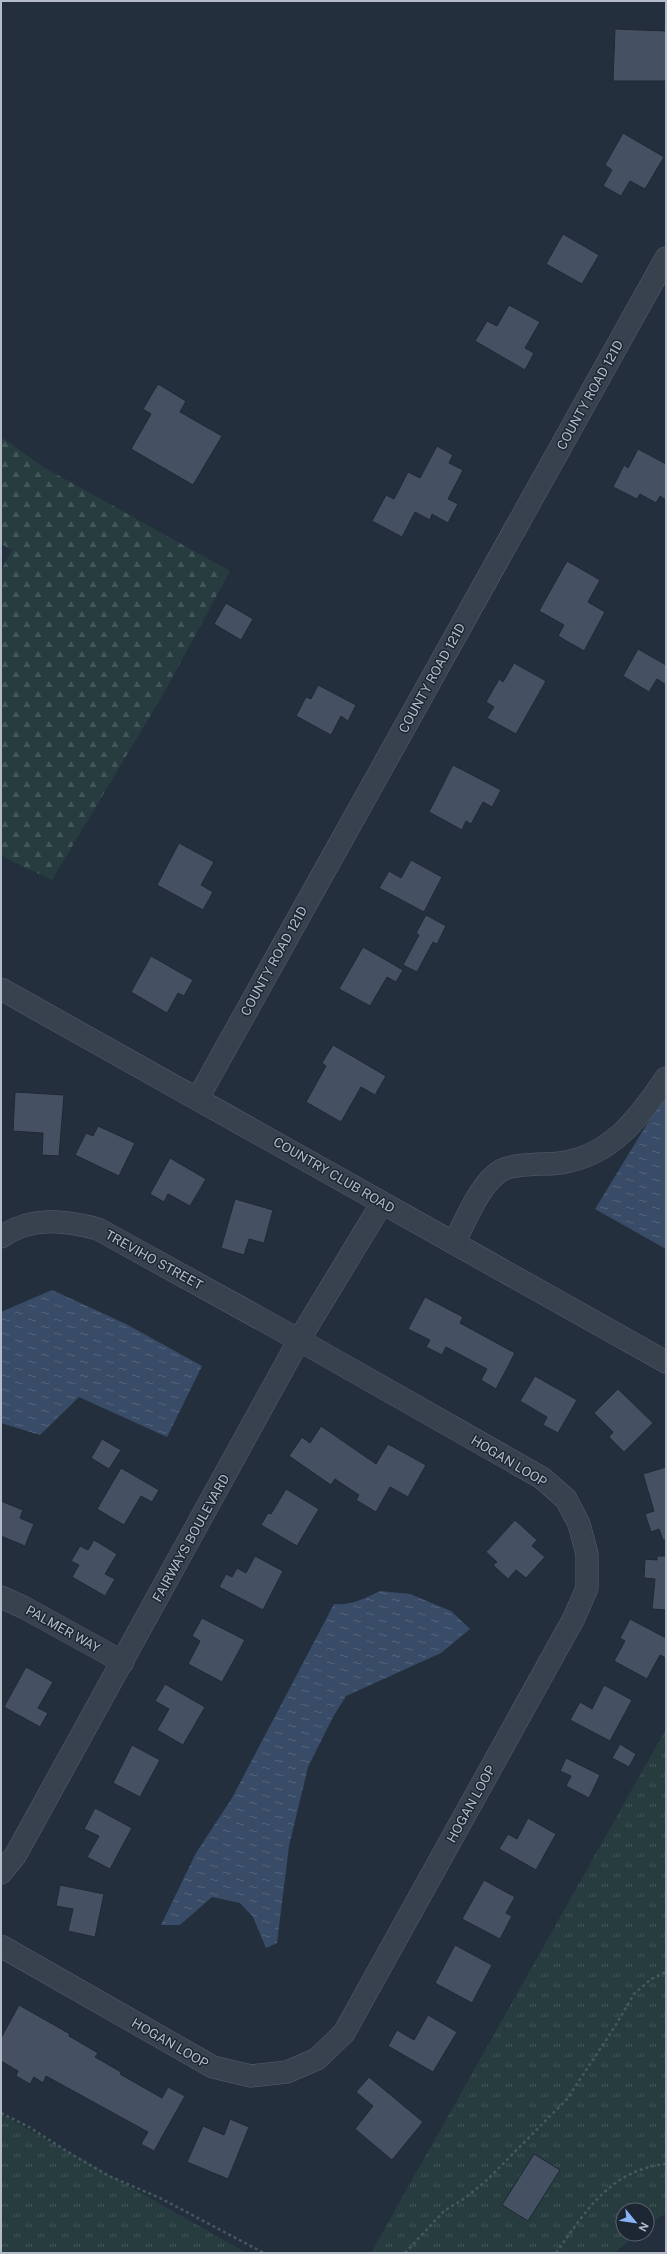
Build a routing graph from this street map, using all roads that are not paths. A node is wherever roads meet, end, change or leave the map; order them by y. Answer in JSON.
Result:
{"nodes":[{"id":1,"x":666,"y":258,"type":"edge"},
{"id":2,"x":1,"y":989,"type":"edge"},
{"id":3,"x":666,"y":1078,"type":"edge"},
{"id":4,"x":198,"y":1098,"type":"junction"},
{"id":5,"x":382,"y":1202,"type":"junction"},
{"id":6,"x":1,"y":1237,"type":"edge"},
{"id":7,"x":454,"y":1243,"type":"junction"},
{"id":8,"x":299,"y":1340,"type":"junction"},
{"id":9,"x":666,"y":1362,"type":"edge"},
{"id":10,"x":1,"y":1597,"type":"edge"},
{"id":11,"x":123,"y":1662,"type":"junction"},
{"id":12,"x":1,"y":1873,"type":"edge"},
{"id":13,"x":1,"y":1946,"type":"edge"}],
"edges":[{"from":1,"to":4,"type":"street","name":"COUNTY ROAD 121D"},
{"from":2,"to":4,"type":"street","name":"COUNTRY CLUB ROAD"},
{"from":3,"to":7,"type":"street"},
{"from":4,"to":5,"type":"street","name":"COUNTRY CLUB ROAD"},
{"from":5,"to":7,"type":"street","name":"COUNTRY CLUB ROAD"},
{"from":5,"to":8,"type":"street","name":"FAIRWAYS BOULEVARD"},
{"from":6,"to":8,"type":"street","name":"TREVIHO STREET"},
{"from":7,"to":9,"type":"street","name":"COUNTRY CLUB ROAD"},
{"from":8,"to":11,"type":"street","name":"FAIRWAYS BOULEVARD"},
{"from":8,"to":13,"type":"street","name":"HOGAN LOOP"},
{"from":10,"to":11,"type":"street","name":"PALMER WAY"},
{"from":11,"to":12,"type":"street","name":"FAIRWAYS BOULEVARD"}]}
